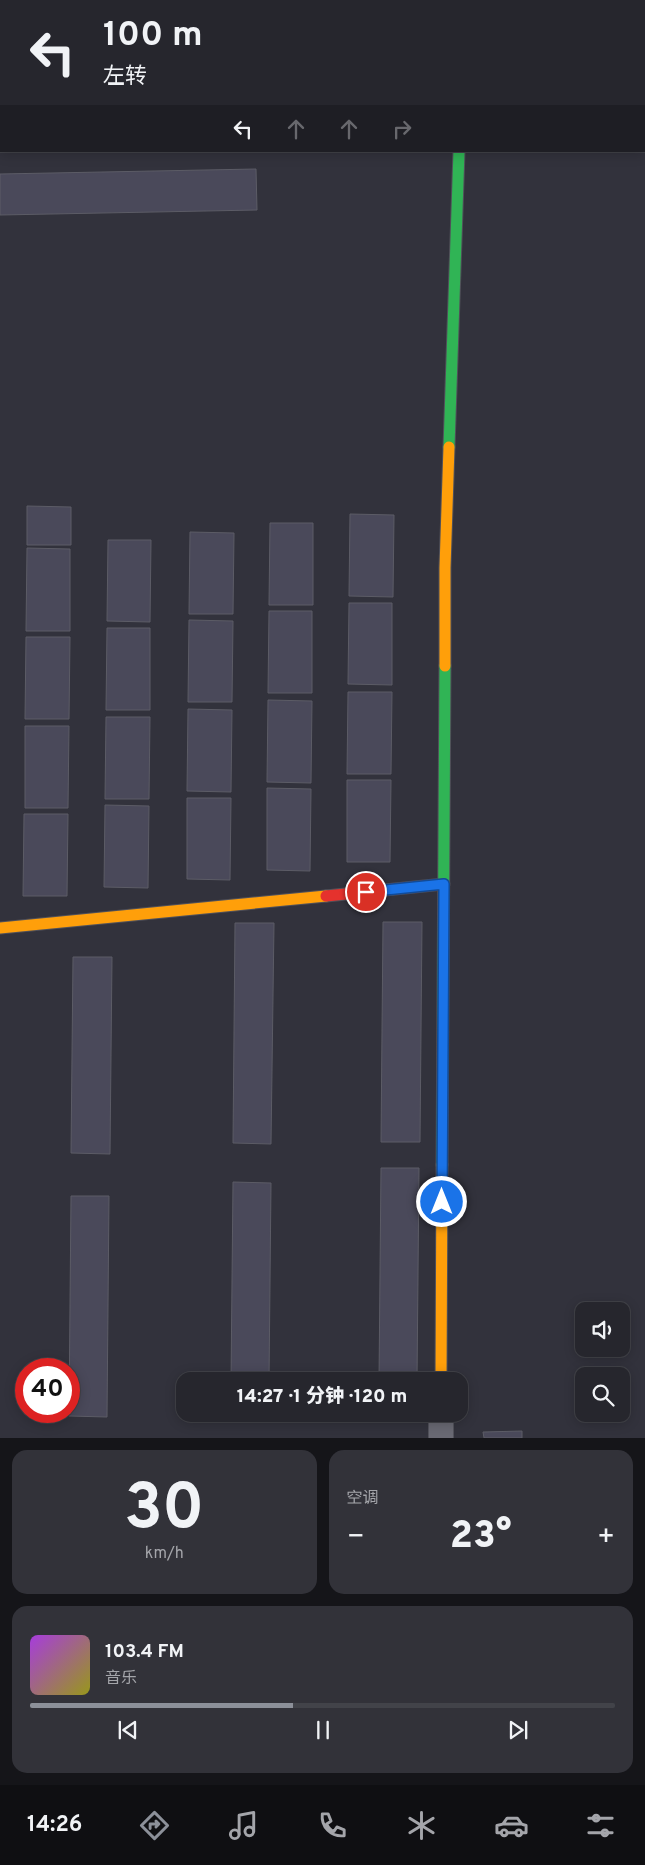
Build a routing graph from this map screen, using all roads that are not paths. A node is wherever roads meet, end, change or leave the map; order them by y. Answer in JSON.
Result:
{"nodes":[{"id":1,"x":459,"y":152,"type":"edge"},
{"id":2,"x":444,"y":884,"type":"junction"},
{"id":3,"x":0,"y":928,"type":"edge"},
{"id":4,"x":442,"y":1372,"type":"edge"},
{"id":5,"x":441,"y":1422,"type":"edge"},
{"id":6,"x":441,"y":1438,"type":"edge"}],
"edges":[{"from":1,"to":2,"type":"street"},
{"from":2,"to":3,"type":"street"},
{"from":2,"to":4,"type":"street"},
{"from":5,"to":6,"type":"street"}]}
